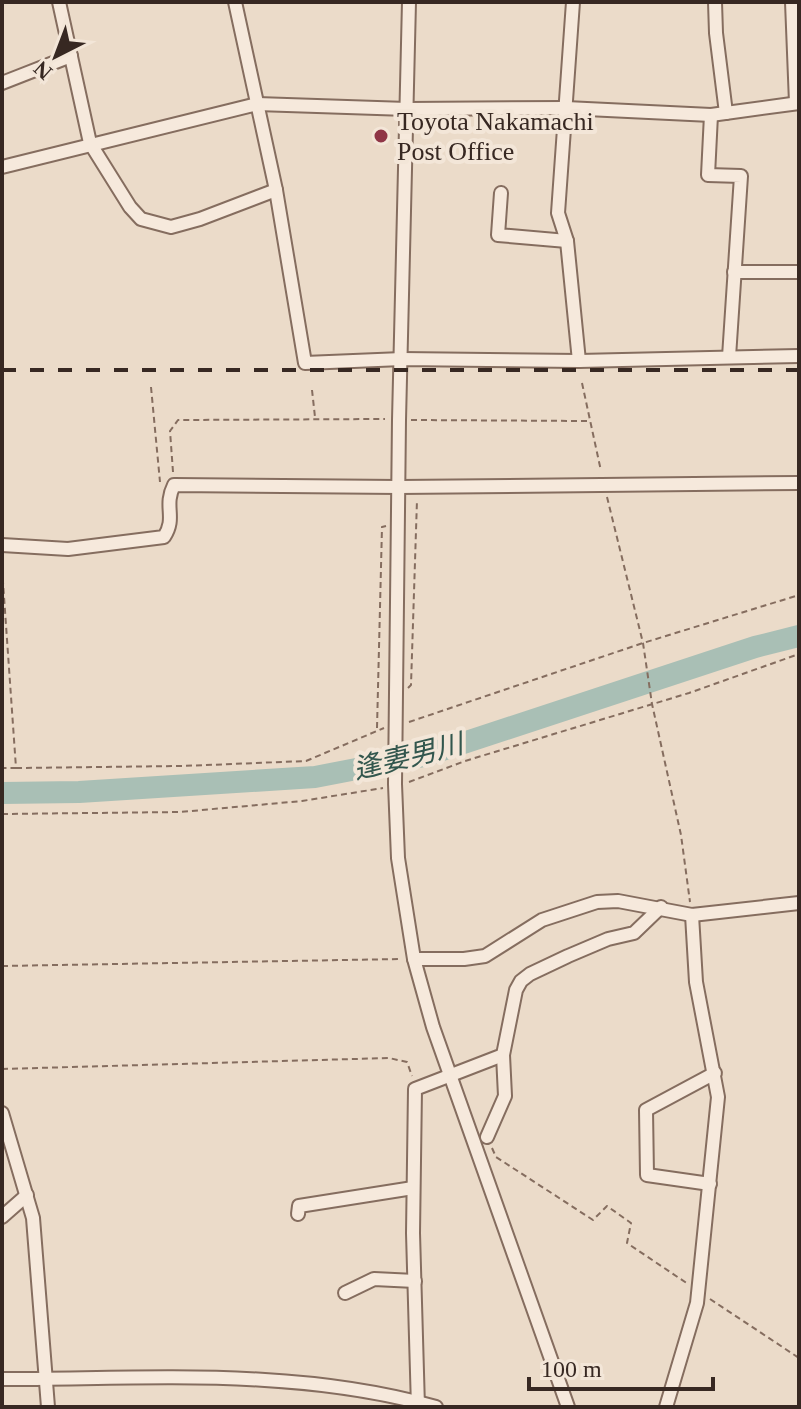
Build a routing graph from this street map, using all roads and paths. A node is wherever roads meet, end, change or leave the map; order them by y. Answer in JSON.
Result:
{"nodes":[{"id":1,"x":59,"y":2,"type":"edge"},
{"id":2,"x":235,"y":2,"type":"edge"},
{"id":3,"x":409,"y":2,"type":"edge"},
{"id":4,"x":573,"y":2,"type":"edge"},
{"id":5,"x":715,"y":2,"type":"edge"},
{"id":6,"x":792,"y":2,"type":"edge"},
{"id":7,"x":71,"y":56,"type":"junction"},
{"id":8,"x":2,"y":83,"type":"edge"},
{"id":9,"x":797,"y":103,"type":"edge"},
{"id":10,"x":257,"y":104,"type":"junction"},
{"id":11,"x":566,"y":108,"type":"junction"},
{"id":12,"x":407,"y":109,"type":"junction"},
{"id":13,"x":726,"y":113,"type":"junction"},
{"id":14,"x":711,"y":115,"type":"junction"},
{"id":15,"x":90,"y":143,"type":"junction"},
{"id":16,"x":2,"y":167,"type":"edge"},
{"id":17,"x":276,"y":190,"type":"junction"},
{"id":18,"x":501,"y":193,"type":"dead end"},
{"id":19,"x":567,"y":241,"type":"junction"},
{"id":20,"x":734,"y":272,"type":"junction"},
{"id":21,"x":799,"y":272,"type":"edge"},
{"id":22,"x":799,"y":356,"type":"edge"},
{"id":23,"x":729,"y":357,"type":"junction"},
{"id":24,"x":402,"y":359,"type":"junction"},
{"id":25,"x":579,"y":361,"type":"junction"},
{"id":26,"x":582,"y":383,"type":"dead end"},
{"id":27,"x":151,"y":387,"type":"dead end"},
{"id":28,"x":312,"y":390,"type":"dead end"},
{"id":29,"x":315,"y":418,"type":"junction"},
{"id":30,"x":399,"y":420,"type":"junction"},
{"id":31,"x":591,"y":421,"type":"junction"},
{"id":32,"x":160,"y":481,"type":"dead end"},
{"id":33,"x":604,"y":483,"type":"junction"},
{"id":34,"x":799,"y":483,"type":"edge"},
{"id":35,"x":174,"y":485,"type":"junction"},
{"id":36,"x":418,"y":485,"type":"junction"},
{"id":37,"x":399,"y":487,"type":"junction"},
{"id":38,"x":399,"y":521,"type":"junction"},
{"id":39,"x":2,"y":545,"type":"edge"},
{"id":40,"x":2,"y":568,"type":"edge"},
{"id":41,"x":799,"y":595,"type":"edge"},
{"id":42,"x":643,"y":643,"type":"junction"},
{"id":43,"x":799,"y":654,"type":"edge"},
{"id":44,"x":396,"y":701,"type":"junction"},
{"id":45,"x":652,"y":704,"type":"junction"},
{"id":46,"x":377,"y":729,"type":"junction"},
{"id":47,"x":396,"y":731,"type":"junction"},
{"id":48,"x":2,"y":768,"type":"edge"},
{"id":49,"x":16,"y":768,"type":"junction"},
{"id":50,"x":395,"y":784,"type":"junction"},
{"id":51,"x":2,"y":814,"type":"edge"},
{"id":52,"x":798,"y":906,"type":"edge"},
{"id":53,"x":661,"y":907,"type":"junction"},
{"id":54,"x":692,"y":915,"type":"junction"},
{"id":55,"x":414,"y":959,"type":"junction"},
{"id":56,"x":2,"y":966,"type":"edge"},
{"id":57,"x":503,"y":1055,"type":"junction"},
{"id":58,"x":2,"y":1069,"type":"edge"},
{"id":59,"x":715,"y":1073,"type":"junction"},
{"id":60,"x":449,"y":1075,"type":"junction"},
{"id":61,"x":415,"y":1089,"type":"junction"},
{"id":62,"x":2,"y":1113,"type":"edge"},
{"id":63,"x":487,"y":1137,"type":"joint"},
{"id":64,"x":710,"y":1184,"type":"junction"},
{"id":65,"x":413,"y":1188,"type":"junction"},
{"id":66,"x":27,"y":1195,"type":"junction"},
{"id":67,"x":298,"y":1214,"type":"dead end"},
{"id":68,"x":2,"y":1217,"type":"edge"},
{"id":69,"x":415,"y":1281,"type":"junction"},
{"id":70,"x":698,"y":1291,"type":"junction"},
{"id":71,"x":345,"y":1293,"type":"dead end"},
{"id":72,"x":799,"y":1358,"type":"edge"},
{"id":73,"x":2,"y":1379,"type":"edge"},
{"id":74,"x":46,"y":1379,"type":"junction"},
{"id":75,"x":418,"y":1404,"type":"edge"},
{"id":76,"x":48,"y":1407,"type":"edge"},
{"id":77,"x":436,"y":1407,"type":"edge"},
{"id":78,"x":568,"y":1407,"type":"edge"},
{"id":79,"x":666,"y":1407,"type":"edge"}],
"edges":[{"from":1,"to":7,"type":"street"},
{"from":2,"to":10,"type":"street"},
{"from":3,"to":12,"type":"street"},
{"from":4,"to":11,"type":"street"},
{"from":5,"to":13,"type":"street"},
{"from":6,"to":9,"type":"street"},
{"from":7,"to":8,"type":"street"},
{"from":7,"to":15,"type":"street"},
{"from":9,"to":13,"type":"street"},
{"from":10,"to":12,"type":"street"},
{"from":10,"to":15,"type":"street"},
{"from":10,"to":17,"type":"street"},
{"from":11,"to":12,"type":"street"},
{"from":11,"to":14,"type":"street"},
{"from":11,"to":19,"type":"street"},
{"from":12,"to":24,"type":"street"},
{"from":13,"to":14,"type":"street"},
{"from":14,"to":20,"type":"street"},
{"from":15,"to":16,"type":"street"},
{"from":15,"to":17,"type":"street"},
{"from":17,"to":24,"type":"street"},
{"from":18,"to":19,"type":"street"},
{"from":19,"to":25,"type":"street"},
{"from":20,"to":21,"type":"street"},
{"from":20,"to":23,"type":"street"},
{"from":22,"to":23,"type":"street"},
{"from":23,"to":25,"type":"street"},
{"from":24,"to":25,"type":"street"},
{"from":24,"to":30,"type":"street"},
{"from":26,"to":31,"type":"path"},
{"from":27,"to":32,"type":"path"},
{"from":28,"to":29,"type":"path"},
{"from":29,"to":30,"type":"path"},
{"from":29,"to":35,"type":"path"},
{"from":30,"to":31,"type":"path"},
{"from":30,"to":37,"type":"street"},
{"from":31,"to":33,"type":"path"},
{"from":33,"to":34,"type":"street"},
{"from":33,"to":36,"type":"street"},
{"from":33,"to":42,"type":"path"},
{"from":35,"to":37,"type":"street"},
{"from":35,"to":39,"type":"street"},
{"from":36,"to":37,"type":"street"},
{"from":36,"to":44,"type":"path"},
{"from":37,"to":38,"type":"street"},
{"from":38,"to":44,"type":"street"},
{"from":38,"to":46,"type":"path"},
{"from":40,"to":49,"type":"path"},
{"from":41,"to":42,"type":"path"},
{"from":42,"to":45,"type":"path"},
{"from":42,"to":47,"type":"path"},
{"from":43,"to":45,"type":"path"},
{"from":44,"to":47,"type":"street"},
{"from":45,"to":50,"type":"path"},
{"from":45,"to":54,"type":"path"},
{"from":46,"to":47,"type":"path"},
{"from":46,"to":49,"type":"path"},
{"from":47,"to":50,"type":"street"},
{"from":48,"to":49,"type":"path"},
{"from":50,"to":51,"type":"path"},
{"from":50,"to":55,"type":"street"},
{"from":52,"to":54,"type":"street"},
{"from":53,"to":54,"type":"street"},
{"from":53,"to":55,"type":"street"},
{"from":53,"to":57,"type":"street"},
{"from":54,"to":59,"type":"street"},
{"from":55,"to":56,"type":"path"},
{"from":55,"to":60,"type":"street"},
{"from":57,"to":60,"type":"street"},
{"from":57,"to":63,"type":"street"},
{"from":58,"to":61,"type":"path"},
{"from":59,"to":64,"type":"street"},
{"from":59,"to":64,"type":"street"},
{"from":60,"to":61,"type":"street"},
{"from":60,"to":78,"type":"street"},
{"from":61,"to":65,"type":"street"},
{"from":62,"to":66,"type":"street"},
{"from":63,"to":70,"type":"path"},
{"from":64,"to":70,"type":"street"},
{"from":65,"to":67,"type":"street"},
{"from":65,"to":69,"type":"street"},
{"from":66,"to":68,"type":"street"},
{"from":66,"to":74,"type":"street"},
{"from":69,"to":71,"type":"street"},
{"from":69,"to":75,"type":"street"},
{"from":70,"to":72,"type":"path"},
{"from":70,"to":79,"type":"street"},
{"from":73,"to":74,"type":"street"},
{"from":74,"to":75,"type":"street"},
{"from":74,"to":76,"type":"street"},
{"from":75,"to":77,"type":"street"}]}
